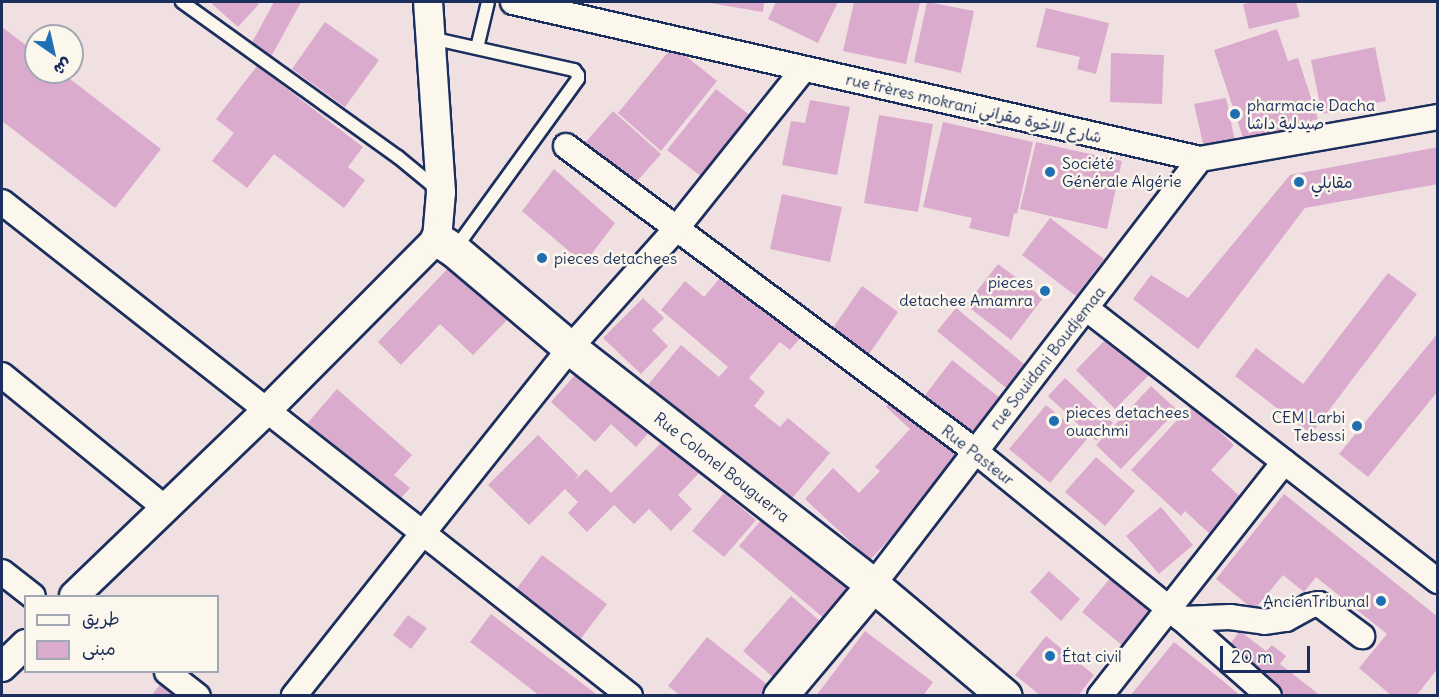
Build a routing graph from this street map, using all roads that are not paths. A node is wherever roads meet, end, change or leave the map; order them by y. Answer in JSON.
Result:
{"nodes":[{"id":1,"x":182,"y":2,"type":"edge"},
{"id":2,"x":428,"y":2,"type":"edge"},
{"id":3,"x":488,"y":2,"type":"edge"},
{"id":4,"x":513,"y":2,"type":"edge"},
{"id":5,"x":430,"y":37,"type":"junction"},
{"id":6,"x":477,"y":48,"type":"junction"},
{"id":7,"x":803,"y":70,"type":"junction"},
{"id":8,"x":1437,"y":117,"type":"edge"},
{"id":9,"x":566,"y":146,"type":"dead end"},
{"id":10,"x":1200,"y":159,"type":"junction"},
{"id":11,"x":441,"y":192,"type":"junction"},
{"id":12,"x":2,"y":202,"type":"edge"},
{"id":13,"x":676,"y":229,"type":"junction"},
{"id":14,"x":446,"y":245,"type":"junction"},
{"id":15,"x":1087,"y":309,"type":"junction"},
{"id":16,"x":570,"y":348,"type":"junction"},
{"id":17,"x":2,"y":375,"type":"edge"},
{"id":18,"x":266,"y":411,"type":"junction"},
{"id":19,"x":975,"y":451,"type":"junction"},
{"id":20,"x":1284,"y":462,"type":"junction"},
{"id":21,"x":165,"y":508,"type":"junction"},
{"id":22,"x":423,"y":533,"type":"junction"},
{"id":23,"x":2,"y":572,"type":"edge"},
{"id":24,"x":1437,"y":581,"type":"edge"},
{"id":25,"x":873,"y":585,"type":"junction"},
{"id":26,"x":31,"y":595,"type":"edge"},
{"id":27,"x":76,"y":595,"type":"edge"},
{"id":28,"x":1175,"y":614,"type":"junction"},
{"id":29,"x":1362,"y":636,"type":"dead end"},
{"id":30,"x":24,"y":646,"type":"edge"},
{"id":31,"x":2,"y":667,"type":"edge"},
{"id":32,"x":168,"y":673,"type":"edge"},
{"id":33,"x":198,"y":696,"type":"edge"},
{"id":34,"x":294,"y":696,"type":"edge"},
{"id":35,"x":630,"y":696,"type":"edge"},
{"id":36,"x":780,"y":696,"type":"edge"},
{"id":37,"x":1005,"y":696,"type":"edge"},
{"id":38,"x":1100,"y":696,"type":"edge"},
{"id":39,"x":1269,"y":696,"type":"edge"}],
"edges":[{"from":1,"to":11,"type":"lane"},
{"from":2,"to":5,"type":"street"},
{"from":3,"to":6,"type":"lane"},
{"from":4,"to":7,"type":"street","name":"rue frères mokrani شارع الاخوة مقراني"},
{"from":5,"to":6,"type":"lane"},
{"from":5,"to":11,"type":"street"},
{"from":6,"to":14,"type":"lane"},
{"from":7,"to":10,"type":"street","name":"rue frères mokrani شارع الاخوة مقراني"},
{"from":7,"to":13,"type":"street"},
{"from":8,"to":10,"type":"street","name":"rue frères mokrani شارع الاخوة مقراني"},
{"from":9,"to":13,"type":"street","name":"Rue Pasteur"},
{"from":10,"to":15,"type":"street","name":"rue Souidani Boudjemaa"},
{"from":11,"to":14,"type":"street"},
{"from":12,"to":18,"type":"street"},
{"from":13,"to":16,"type":"street"},
{"from":13,"to":19,"type":"street","name":"Rue Pasteur"},
{"from":14,"to":16,"type":"main road","name":"Rue Colonel Bouguerra"},
{"from":14,"to":18,"type":"street"},
{"from":15,"to":19,"type":"street","name":"rue Souidani Boudjemaa"},
{"from":15,"to":20,"type":"street"},
{"from":16,"to":22,"type":"street"},
{"from":16,"to":25,"type":"main road","name":"Rue Colonel Bouguerra"},
{"from":17,"to":21,"type":"street"},
{"from":18,"to":21,"type":"street"},
{"from":18,"to":22,"type":"street"},
{"from":19,"to":25,"type":"street","name":"rue Souidani Boudjemaa"},
{"from":19,"to":28,"type":"street","name":"Rue Pasteur"},
{"from":20,"to":24,"type":"street"},
{"from":20,"to":28,"type":"street"},
{"from":21,"to":27,"type":"street"},
{"from":22,"to":34,"type":"street"},
{"from":22,"to":35,"type":"street"},
{"from":23,"to":26,"type":"street"},
{"from":25,"to":36,"type":"main road"},
{"from":25,"to":37,"type":"main road","name":"Rue Colonel Bouguerra"},
{"from":28,"to":29,"type":"street"},
{"from":28,"to":38,"type":"street"},
{"from":28,"to":39,"type":"street","name":"Rue Pasteur"},
{"from":30,"to":31,"type":"street"},
{"from":32,"to":33,"type":"street"}]}
